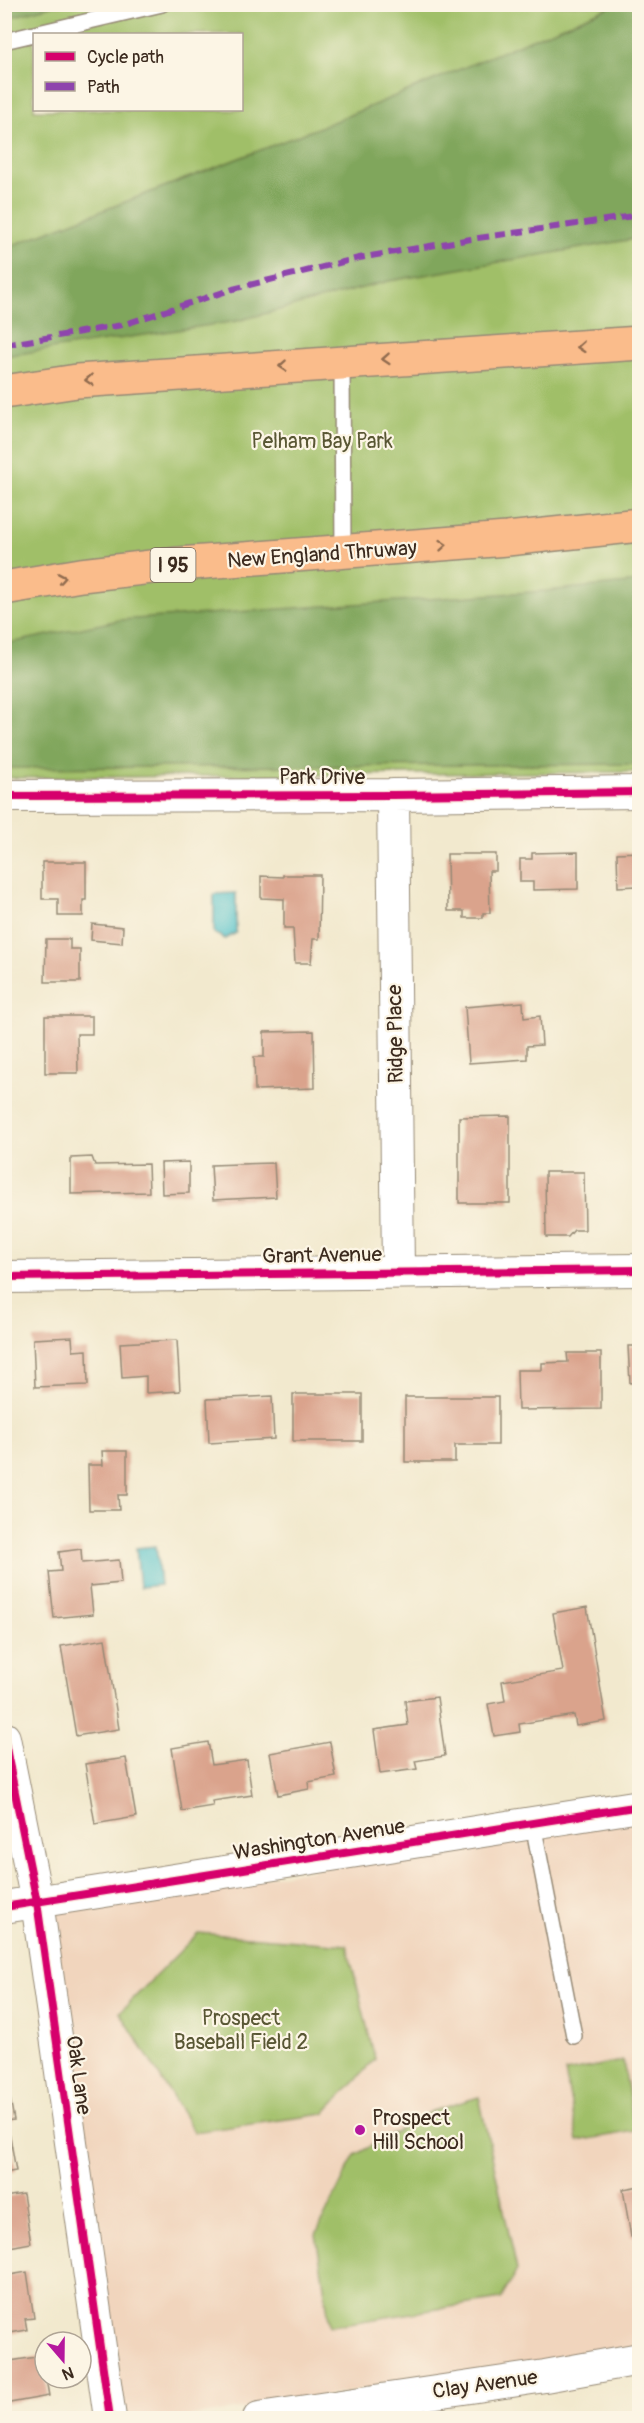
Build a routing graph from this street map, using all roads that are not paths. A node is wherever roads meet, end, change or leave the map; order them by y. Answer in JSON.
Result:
{"nodes":[{"id":1,"x":162,"y":4,"type":"edge"},
{"id":2,"x":38,"y":33,"type":"edge"},
{"id":3,"x":33,"y":34,"type":"edge"},
{"id":4,"x":4,"y":41,"type":"edge"},
{"id":5,"x":639,"y":343,"type":"edge"},
{"id":6,"x":342,"y":362,"type":"junction"},
{"id":7,"x":4,"y":392,"type":"edge"},
{"id":8,"x":639,"y":525,"type":"edge"},
{"id":9,"x":343,"y":553,"type":"junction"},
{"id":10,"x":4,"y":588,"type":"edge"},
{"id":11,"x":639,"y":792,"type":"edge"},
{"id":12,"x":393,"y":795,"type":"junction"},
{"id":13,"x":4,"y":796,"type":"edge"},
{"id":14,"x":639,"y":1270,"type":"edge"},
{"id":15,"x":398,"y":1272,"type":"junction"},
{"id":16,"x":4,"y":1277,"type":"edge"},
{"id":17,"x":4,"y":1738,"type":"edge"},
{"id":18,"x":639,"y":1806,"type":"edge"},
{"id":19,"x":533,"y":1824,"type":"junction"},
{"id":20,"x":37,"y":1902,"type":"junction"},
{"id":21,"x":4,"y":1907,"type":"edge"},
{"id":22,"x":574,"y":2036,"type":"dead end"},
{"id":23,"x":639,"y":2359,"type":"edge"},
{"id":24,"x":110,"y":2418,"type":"edge"},
{"id":25,"x":259,"y":2418,"type":"edge"}],
"edges":[{"from":1,"to":2,"type":"lane"},
{"from":3,"to":4,"type":"lane"},
{"from":5,"to":6,"type":"highway","one_way":true},
{"from":6,"to":7,"type":"highway","one_way":true},
{"from":6,"to":9,"type":"lane"},
{"from":9,"to":8,"type":"highway","name":"New England Thruway","number":"I 95","one_way":true},
{"from":10,"to":9,"type":"highway","name":"New England Thruway","number":"I 95","one_way":true},
{"from":11,"to":12,"type":"street","name":"Park Drive"},
{"from":12,"to":13,"type":"street","name":"Park Drive"},
{"from":12,"to":15,"type":"street","name":"Ridge Place"},
{"from":14,"to":15,"type":"street","name":"Grant Avenue"},
{"from":15,"to":16,"type":"street","name":"Grant Avenue"},
{"from":17,"to":20,"type":"street","name":"Oak Lane"},
{"from":18,"to":19,"type":"street","name":"Washington Avenue"},
{"from":19,"to":20,"type":"street","name":"Washington Avenue"},
{"from":19,"to":22,"type":"lane"},
{"from":20,"to":21,"type":"street","name":"Washington Avenue"},
{"from":20,"to":24,"type":"street","name":"Oak Lane"},
{"from":23,"to":25,"type":"street","name":"Clay Avenue"}]}
